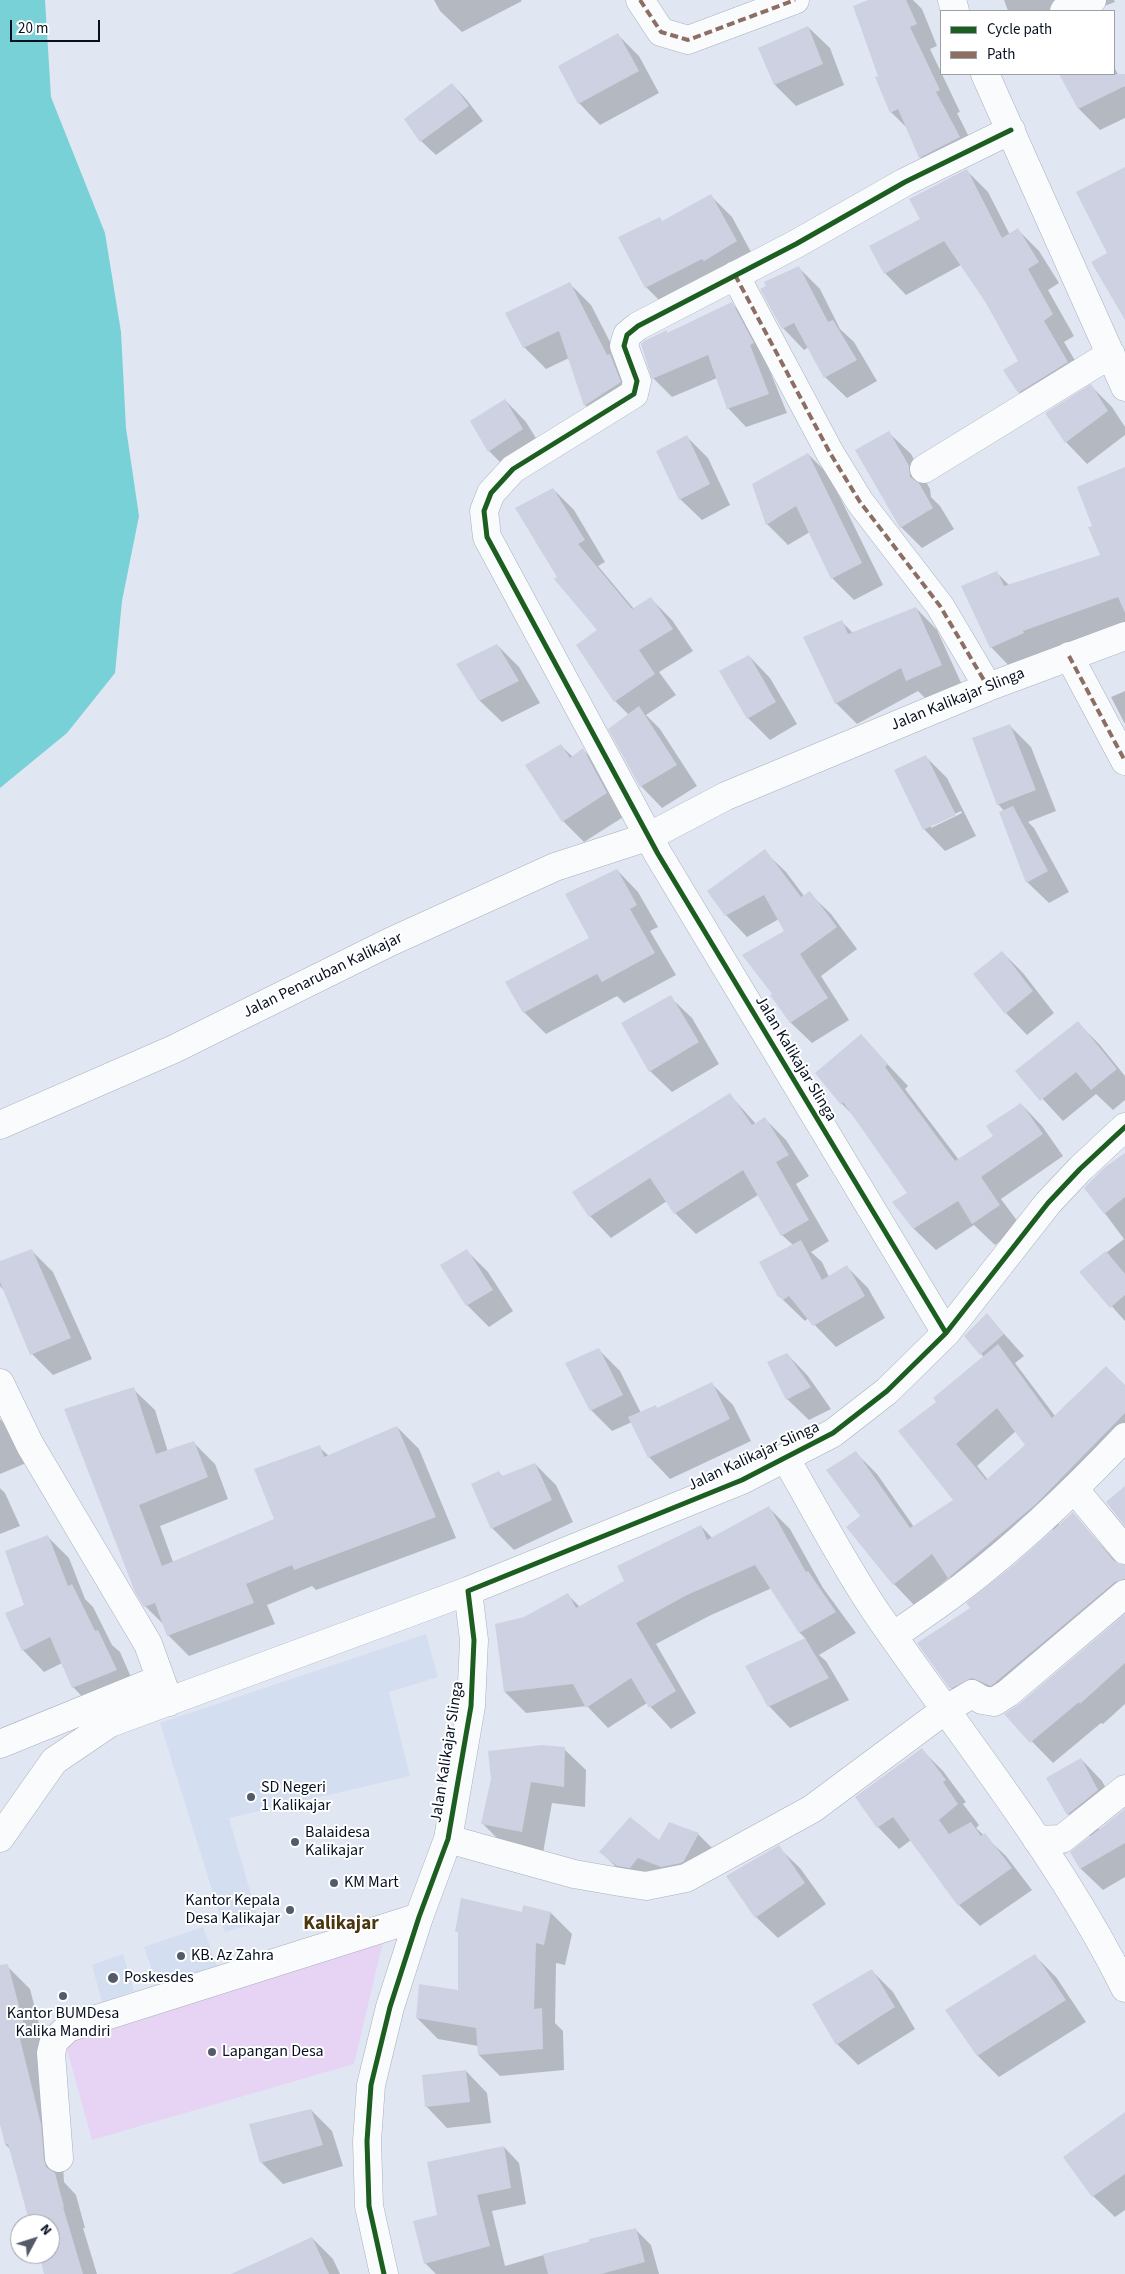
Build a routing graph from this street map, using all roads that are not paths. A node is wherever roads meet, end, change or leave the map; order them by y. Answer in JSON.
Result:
{"nodes":[{"id":1,"x":640,"y":0,"type":"edge"},
{"id":2,"x":796,"y":0,"type":"edge"},
{"id":3,"x":1092,"y":0,"type":"edge"},
{"id":4,"x":1067,"y":10,"type":"edge"},
{"id":5,"x":985,"y":75,"type":"edge"},
{"id":6,"x":1011,"y":130,"type":"junction"},
{"id":7,"x":735,"y":275,"type":"junction"},
{"id":8,"x":1111,"y":354,"type":"junction"},
{"id":9,"x":1125,"y":388,"type":"edge"},
{"id":10,"x":924,"y":469,"type":"dead end"},
{"id":11,"x":1125,"y":636,"type":"edge"},
{"id":12,"x":1069,"y":656,"type":"junction"},
{"id":13,"x":988,"y":687,"type":"junction"},
{"id":14,"x":1125,"y":761,"type":"edge"},
{"id":15,"x":650,"y":836,"type":"junction"},
{"id":16,"x":0,"y":1125,"type":"edge"},
{"id":17,"x":1125,"y":1127,"type":"edge"},
{"id":18,"x":942,"y":1328,"type":"junction"},
{"id":19,"x":0,"y":1383,"type":"edge"},
{"id":20,"x":1125,"y":1437,"type":"edge"},
{"id":21,"x":786,"y":1459,"type":"junction"},
{"id":22,"x":1075,"y":1490,"type":"junction"},
{"id":23,"x":1125,"y":1550,"type":"edge"},
{"id":24,"x":468,"y":1592,"type":"junction"},
{"id":25,"x":1125,"y":1594,"type":"edge"},
{"id":26,"x":893,"y":1636,"type":"junction"},
{"id":27,"x":165,"y":1691,"type":"junction"},
{"id":28,"x":945,"y":1710,"type":"junction"},
{"id":29,"x":0,"y":1744,"type":"edge"},
{"id":30,"x":1125,"y":1789,"type":"edge"},
{"id":31,"x":0,"y":1838,"type":"edge"},
{"id":32,"x":448,"y":1839,"type":"junction"},
{"id":33,"x":1037,"y":1840,"type":"junction"},
{"id":34,"x":419,"y":1916,"type":"junction"},
{"id":35,"x":1125,"y":1988,"type":"edge"},
{"id":36,"x":59,"y":2158,"type":"dead end"},
{"id":37,"x":384,"y":2274,"type":"edge"}],
"edges":[{"from":1,"to":2,"type":"street"},
{"from":3,"to":4,"type":"street"},
{"from":5,"to":6,"type":"street"},
{"from":6,"to":7,"type":"street"},
{"from":6,"to":8,"type":"street"},
{"from":7,"to":13,"type":"street"},
{"from":7,"to":15,"type":"street"},
{"from":8,"to":9,"type":"street"},
{"from":8,"to":10,"type":"street"},
{"from":11,"to":12,"type":"street","name":"Jalan Kalikajar Slinga"},
{"from":12,"to":13,"type":"street","name":"Jalan Kalikajar Slinga"},
{"from":12,"to":14,"type":"street"},
{"from":13,"to":15,"type":"street","name":"Jalan Kalikajar Slinga"},
{"from":15,"to":16,"type":"street","name":"Jalan Penaruban Kalikajar"},
{"from":15,"to":18,"type":"street","name":"Jalan Kalikajar Slinga"},
{"from":17,"to":18,"type":"street"},
{"from":18,"to":21,"type":"street","name":"Jalan Kalikajar Slinga"},
{"from":19,"to":27,"type":"street"},
{"from":20,"to":22,"type":"street"},
{"from":21,"to":24,"type":"street","name":"Jalan Kalikajar Slinga"},
{"from":21,"to":26,"type":"street"},
{"from":22,"to":23,"type":"street"},
{"from":22,"to":26,"type":"street"},
{"from":24,"to":27,"type":"street"},
{"from":24,"to":32,"type":"street","name":"Jalan Kalikajar Slinga"},
{"from":25,"to":28,"type":"street"},
{"from":26,"to":28,"type":"street"},
{"from":27,"to":29,"type":"street"},
{"from":27,"to":31,"type":"street"},
{"from":28,"to":32,"type":"street"},
{"from":28,"to":33,"type":"street"},
{"from":30,"to":33,"type":"street"},
{"from":32,"to":34,"type":"street","name":"Jalan Kalikajar Slinga"},
{"from":33,"to":35,"type":"street"},
{"from":34,"to":36,"type":"street"},
{"from":34,"to":37,"type":"street","name":"Jalan Kalikajar Slinga"}]}
